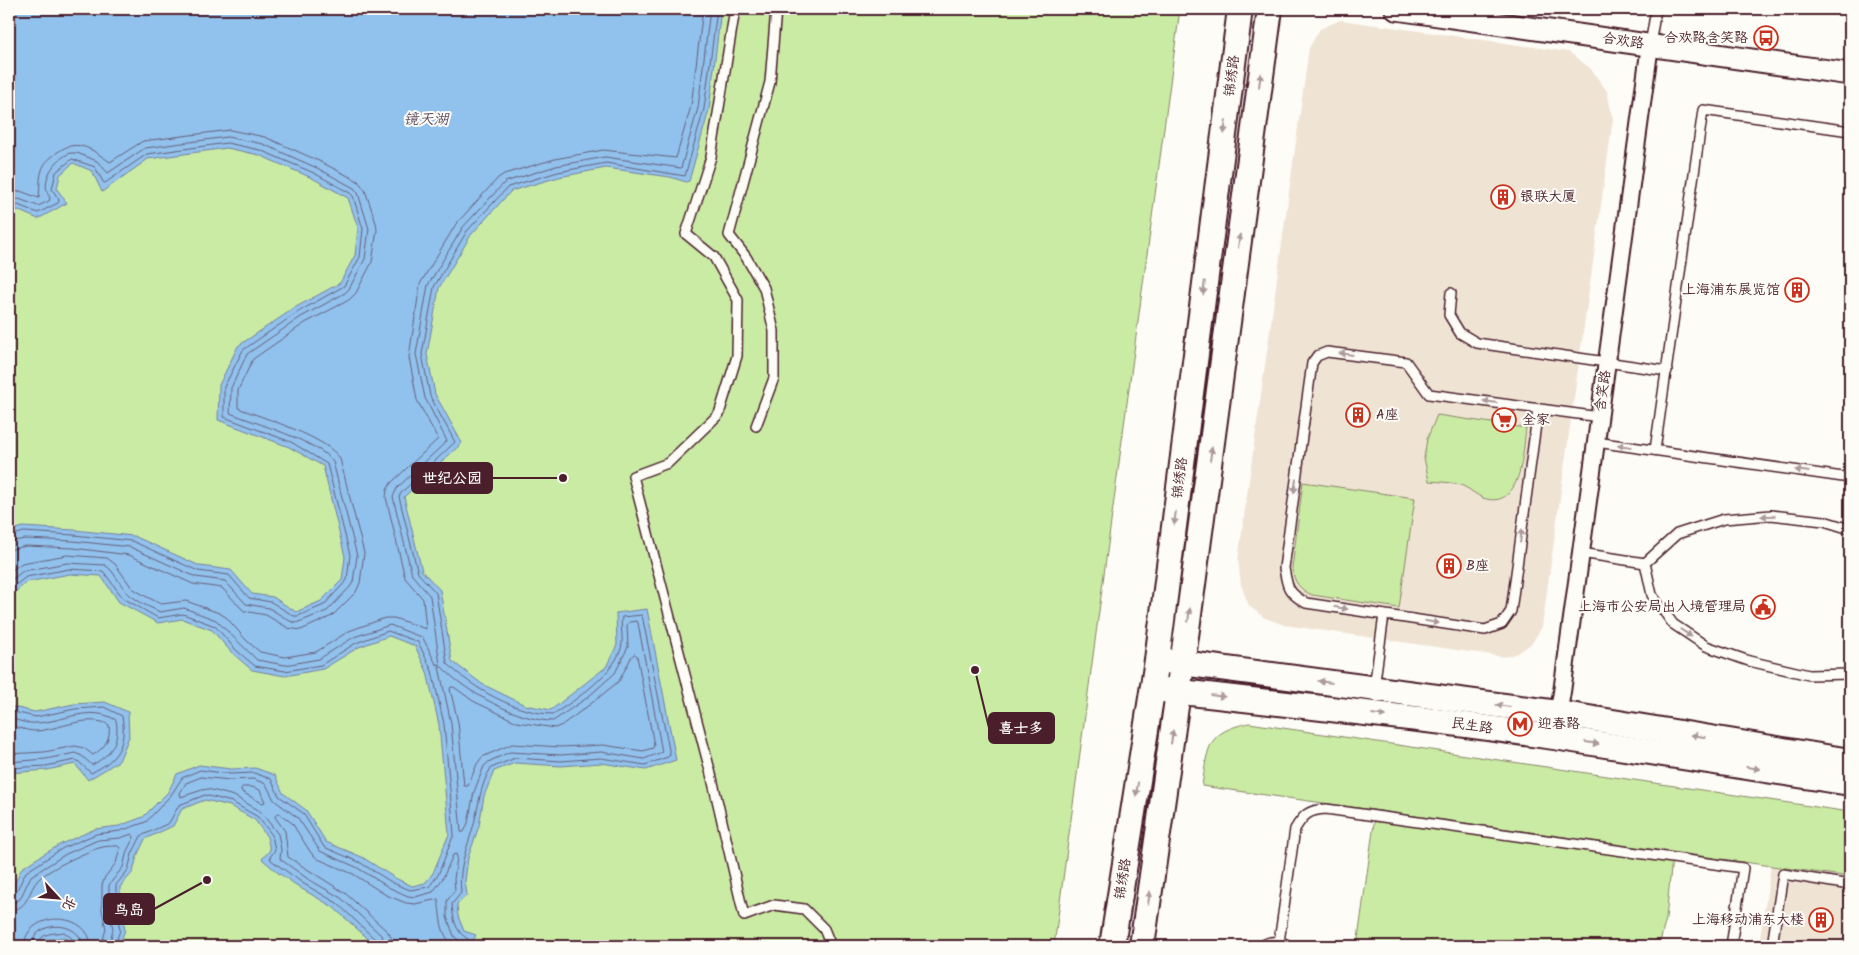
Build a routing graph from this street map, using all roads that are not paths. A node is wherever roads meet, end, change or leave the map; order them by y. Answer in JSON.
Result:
{"nodes":[{"id":1,"x":735,"y":9,"type":"edge"},
{"id":2,"x":776,"y":9,"type":"edge"},
{"id":3,"x":1240,"y":9,"type":"edge"},
{"id":4,"x":1270,"y":9,"type":"edge"},
{"id":5,"x":1396,"y":9,"type":"edge"},
{"id":6,"x":1656,"y":9,"type":"edge"},
{"id":7,"x":1466,"y":14,"type":"edge"},
{"id":8,"x":1650,"y":45,"type":"junction"},
{"id":9,"x":1850,"y":74,"type":"edge"},
{"id":10,"x":1850,"y":131,"type":"edge"},
{"id":11,"x":1451,"y":293,"type":"dead end"},
{"id":12,"x":1607,"y":362,"type":"junction"},
{"id":13,"x":1667,"y":370,"type":"junction"},
{"id":14,"x":1538,"y":409,"type":"junction"},
{"id":15,"x":1600,"y":416,"type":"junction"},
{"id":16,"x":756,"y":426,"type":"dead end"},
{"id":17,"x":1596,"y":442,"type":"junction"},
{"id":18,"x":1655,"y":450,"type":"junction"},
{"id":19,"x":1850,"y":478,"type":"edge"},
{"id":20,"x":1850,"y":529,"type":"edge"},
{"id":21,"x":1581,"y":553,"type":"junction"},
{"id":22,"x":1645,"y":563,"type":"junction"},
{"id":23,"x":1384,"y":615,"type":"junction"},
{"id":24,"x":1157,"y":660,"type":"junction"},
{"id":25,"x":1182,"y":663,"type":"junction"},
{"id":26,"x":1850,"y":674,"type":"edge"},
{"id":27,"x":1152,"y":688,"type":"junction"},
{"id":28,"x":1374,"y":688,"type":"junction"},
{"id":29,"x":1178,"y":692,"type":"junction"},
{"id":30,"x":1558,"y":713,"type":"junction"},
{"id":31,"x":1554,"y":737,"type":"junction"},
{"id":32,"x":1850,"y":761,"type":"edge"},
{"id":33,"x":1850,"y":783,"type":"edge"},
{"id":34,"x":1850,"y":885,"type":"edge"},
{"id":35,"x":1279,"y":942,"type":"junction"},
{"id":36,"x":831,"y":946,"type":"edge"},
{"id":37,"x":1112,"y":946,"type":"edge"},
{"id":38,"x":1142,"y":946,"type":"edge"},
{"id":39,"x":1262,"y":946,"type":"edge"},
{"id":40,"x":1289,"y":946,"type":"edge"},
{"id":41,"x":1732,"y":946,"type":"edge"},
{"id":42,"x":1772,"y":946,"type":"edge"}],
"edges":[{"from":1,"to":36,"type":"lane"},
{"from":2,"to":16,"type":"lane"},
{"from":3,"to":24,"type":"main road","name":"锦绣路","one_way":true},
{"from":25,"to":4,"type":"main road","name":"锦绣路","one_way":true},
{"from":5,"to":7,"type":"street","name":"合欢路"},
{"from":6,"to":8,"type":"lane"},
{"from":7,"to":8,"type":"street","name":"合欢路"},
{"from":8,"to":9,"type":"street","name":"合欢路"},
{"from":8,"to":12,"type":"street","name":"含笑路"},
{"from":10,"to":13,"type":"lane"},
{"from":11,"to":12,"type":"lane"},
{"from":12,"to":13,"type":"lane"},
{"from":12,"to":15,"type":"street","name":"含笑路"},
{"from":13,"to":18,"type":"lane"},
{"from":14,"to":15,"type":"lane"},
{"from":23,"to":14,"type":"lane","one_way":true},
{"from":14,"to":23,"type":"lane","one_way":true},
{"from":15,"to":17,"type":"street","name":"含笑路"},
{"from":18,"to":17,"type":"lane","one_way":true},
{"from":17,"to":21,"type":"street","name":"含笑路"},
{"from":19,"to":18,"type":"lane","one_way":true},
{"from":20,"to":22,"type":"lane","one_way":true},
{"from":21,"to":22,"type":"lane"},
{"from":21,"to":30,"type":"street","name":"含笑路"},
{"from":22,"to":26,"type":"lane","one_way":true},
{"from":23,"to":28,"type":"lane"},
{"from":24,"to":25,"type":"main road","name":"民生路"},
{"from":24,"to":27,"type":"main road","name":"锦绣路"},
{"from":28,"to":25,"type":"main road","name":"民生路","one_way":true},
{"from":25,"to":29,"type":"main road","name":"锦绣路"},
{"from":27,"to":29,"type":"main road","name":"民生路"},
{"from":27,"to":37,"type":"main road","name":"锦绣路","one_way":true},
{"from":30,"to":28,"type":"main road","name":"民生路","one_way":true},
{"from":29,"to":31,"type":"main road","name":"民生路","one_way":true},
{"from":38,"to":29,"type":"main road","name":"锦绣路","one_way":true},
{"from":30,"to":31,"type":"street","name":"含笑路"},
{"from":32,"to":30,"type":"main road","name":"民生路","one_way":true},
{"from":31,"to":33,"type":"main road","name":"民生路","one_way":true},
{"from":34,"to":42,"type":"lane"},
{"from":35,"to":39,"type":"lane"},
{"from":35,"to":40,"type":"lane"},
{"from":35,"to":41,"type":"lane"}]}
